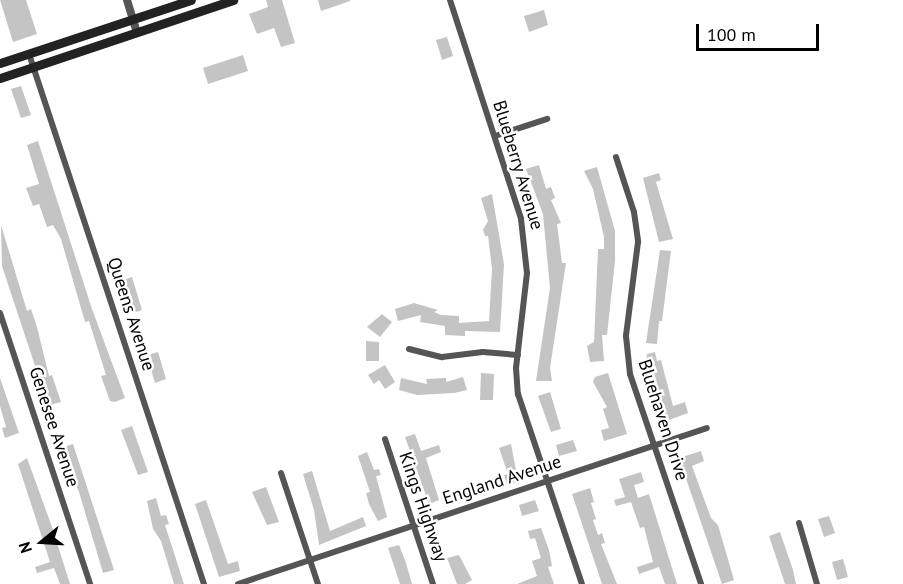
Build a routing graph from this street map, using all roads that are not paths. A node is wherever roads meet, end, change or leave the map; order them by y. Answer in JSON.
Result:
{"nodes":[{"id":1,"x":127,"y":0,"type":"edge"},
{"id":2,"x":191,"y":0,"type":"edge"},
{"id":3,"x":233,"y":0,"type":"edge"},
{"id":4,"x":450,"y":0,"type":"edge"},
{"id":5,"x":207,"y":4,"type":"edge"},
{"id":6,"x":134,"y":19,"type":"junction"},
{"id":7,"x":137,"y":32,"type":"junction"},
{"id":8,"x":29,"y":54,"type":"junction"},
{"id":9,"x":0,"y":63,"type":"edge"},
{"id":10,"x":34,"y":67,"type":"junction"},
{"id":11,"x":0,"y":78,"type":"edge"},
{"id":12,"x":547,"y":119,"type":"dead end"},
{"id":13,"x":495,"y":136,"type":"junction"},
{"id":14,"x":616,"y":157,"type":"dead end"},
{"id":15,"x":0,"y":313,"type":"edge"},
{"id":16,"x":409,"y":350,"type":"dead end"},
{"id":17,"x":518,"y":355,"type":"junction"},
{"id":18,"x":707,"y":428,"type":"dead end"},
{"id":19,"x":385,"y":439,"type":"dead end"},
{"id":20,"x":654,"y":445,"type":"junction"},
{"id":21,"x":281,"y":473,"type":"dead end"},
{"id":22,"x":547,"y":481,"type":"junction"},
{"id":23,"x":799,"y":522,"type":"dead end"},
{"id":24,"x":414,"y":525,"type":"junction"},
{"id":25,"x":310,"y":560,"type":"junction"},
{"id":26,"x":90,"y":584,"type":"edge"},
{"id":27,"x":204,"y":584,"type":"edge"},
{"id":28,"x":238,"y":584,"type":"edge"},
{"id":29,"x":318,"y":584,"type":"edge"},
{"id":30,"x":433,"y":584,"type":"edge"},
{"id":31,"x":582,"y":584,"type":"edge"},
{"id":32,"x":701,"y":584,"type":"edge"},
{"id":33,"x":817,"y":584,"type":"edge"}],
"edges":[{"from":1,"to":6,"type":"street"},
{"from":2,"to":6,"type":"main road"},
{"from":3,"to":5,"type":"main road"},
{"from":4,"to":13,"type":"street","name":"Blueberry Avenue"},
{"from":5,"to":7,"type":"main road"},
{"from":6,"to":7,"type":"street"},
{"from":6,"to":8,"type":"main road"},
{"from":7,"to":10,"type":"main road"},
{"from":8,"to":9,"type":"main road"},
{"from":8,"to":10,"type":"street","name":"Queens Avenue"},
{"from":10,"to":11,"type":"main road"},
{"from":10,"to":27,"type":"street","name":"Queens Avenue"},
{"from":12,"to":13,"type":"street"},
{"from":13,"to":17,"type":"street","name":"Blueberry Avenue"},
{"from":14,"to":20,"type":"street","name":"Bluehaven Drive"},
{"from":15,"to":26,"type":"street","name":"Genesee Avenue"},
{"from":16,"to":17,"type":"street"},
{"from":17,"to":22,"type":"street","name":"Blueberry Avenue"},
{"from":18,"to":20,"type":"street","name":"England Avenue"},
{"from":19,"to":24,"type":"street","name":"Kings Highway"},
{"from":20,"to":22,"type":"street","name":"England Avenue"},
{"from":20,"to":32,"type":"street","name":"Bluehaven Drive"},
{"from":21,"to":25,"type":"street"},
{"from":22,"to":24,"type":"street","name":"England Avenue"},
{"from":22,"to":31,"type":"street","name":"Blueberry Avenue"},
{"from":23,"to":33,"type":"street"},
{"from":24,"to":25,"type":"street","name":"England Avenue"},
{"from":24,"to":30,"type":"street","name":"Kings Highway"},
{"from":25,"to":28,"type":"street","name":"England Avenue"},
{"from":25,"to":29,"type":"street"}]}
